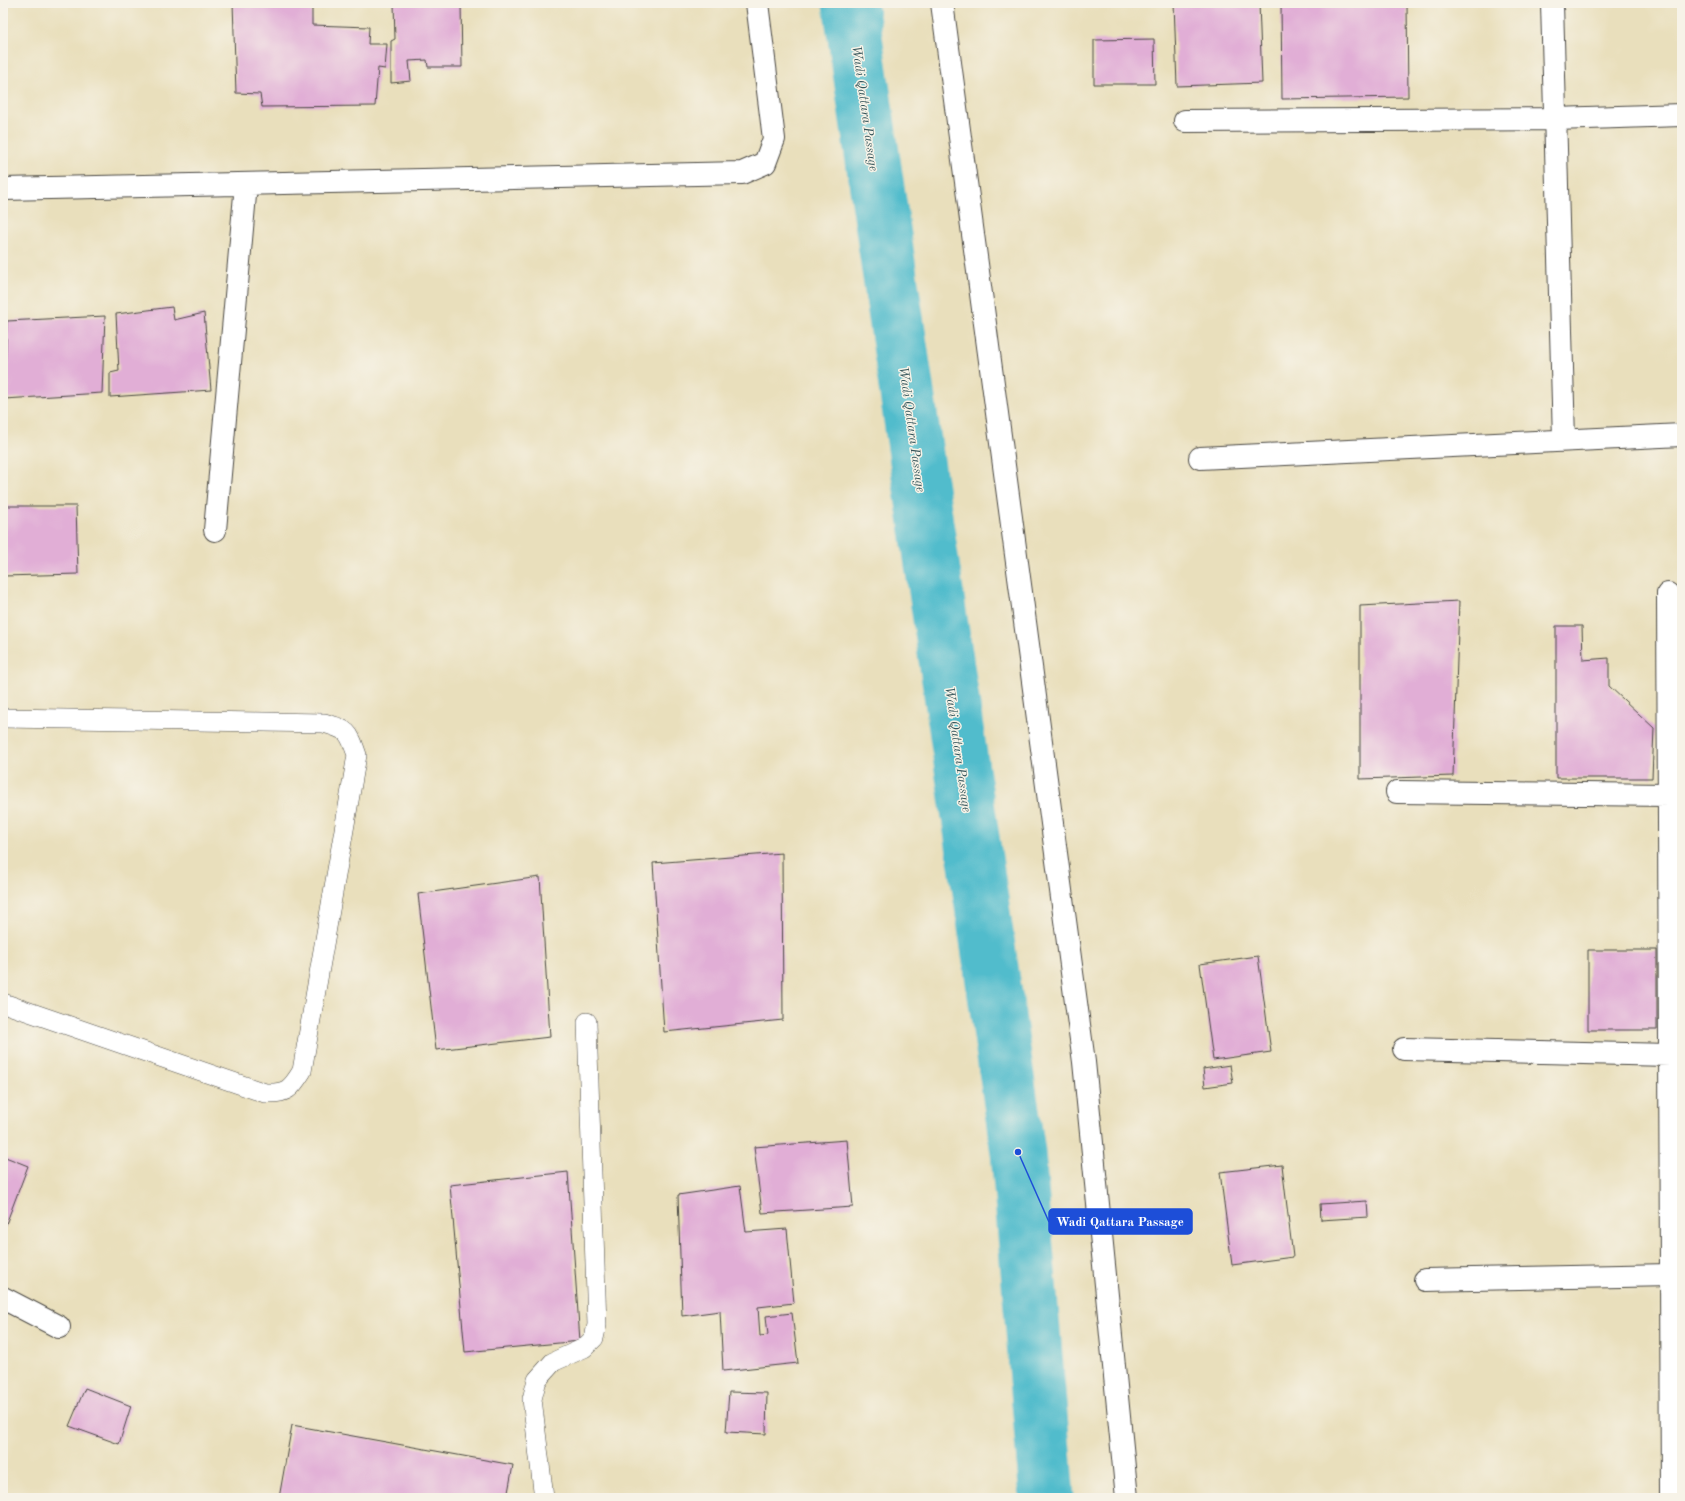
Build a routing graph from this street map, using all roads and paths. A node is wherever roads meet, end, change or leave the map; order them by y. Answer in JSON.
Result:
{"nodes":[{"id":1,"x":757,"y":3,"type":"edge"},
{"id":2,"x":942,"y":3,"type":"edge"},
{"id":3,"x":1552,"y":3,"type":"edge"},
{"id":4,"x":1682,"y":115,"type":"edge"},
{"id":5,"x":1555,"y":119,"type":"junction"},
{"id":6,"x":1186,"y":121,"type":"dead end"},
{"id":7,"x":246,"y":184,"type":"junction"},
{"id":8,"x":3,"y":189,"type":"edge"},
{"id":9,"x":1682,"y":435,"type":"edge"},
{"id":10,"x":1564,"y":440,"type":"junction"},
{"id":11,"x":1200,"y":458,"type":"dead end"},
{"id":12,"x":215,"y":530,"type":"dead end"},
{"id":13,"x":1668,"y":594,"type":"dead end"},
{"id":14,"x":3,"y":718,"type":"edge"},
{"id":15,"x":1397,"y":792,"type":"dead end"},
{"id":16,"x":1669,"y":795,"type":"junction"},
{"id":17,"x":3,"y":1003,"type":"edge"},
{"id":18,"x":587,"y":1022,"type":"dead end"},
{"id":19,"x":1404,"y":1049,"type":"dead end"},
{"id":20,"x":1670,"y":1055,"type":"junction"},
{"id":21,"x":1671,"y":1275,"type":"junction"},
{"id":22,"x":1425,"y":1280,"type":"dead end"},
{"id":23,"x":3,"y":1298,"type":"edge"},
{"id":24,"x":59,"y":1327,"type":"dead end"},
{"id":25,"x":544,"y":1498,"type":"edge"},
{"id":26,"x":1127,"y":1498,"type":"edge"},
{"id":27,"x":1672,"y":1498,"type":"edge"}],
"edges":[{"from":1,"to":7,"type":"street"},
{"from":2,"to":26,"type":"street"},
{"from":3,"to":5,"type":"street"},
{"from":4,"to":5,"type":"street"},
{"from":5,"to":6,"type":"street"},
{"from":5,"to":10,"type":"street"},
{"from":7,"to":8,"type":"street"},
{"from":7,"to":12,"type":"street"},
{"from":9,"to":10,"type":"street"},
{"from":10,"to":11,"type":"street"},
{"from":13,"to":16,"type":"street"},
{"from":14,"to":17,"type":"lane"},
{"from":15,"to":16,"type":"street"},
{"from":16,"to":20,"type":"street"},
{"from":18,"to":25,"type":"lane"},
{"from":19,"to":20,"type":"street"},
{"from":20,"to":21,"type":"street"},
{"from":21,"to":22,"type":"street"},
{"from":21,"to":27,"type":"street"},
{"from":23,"to":24,"type":"street"}]}
